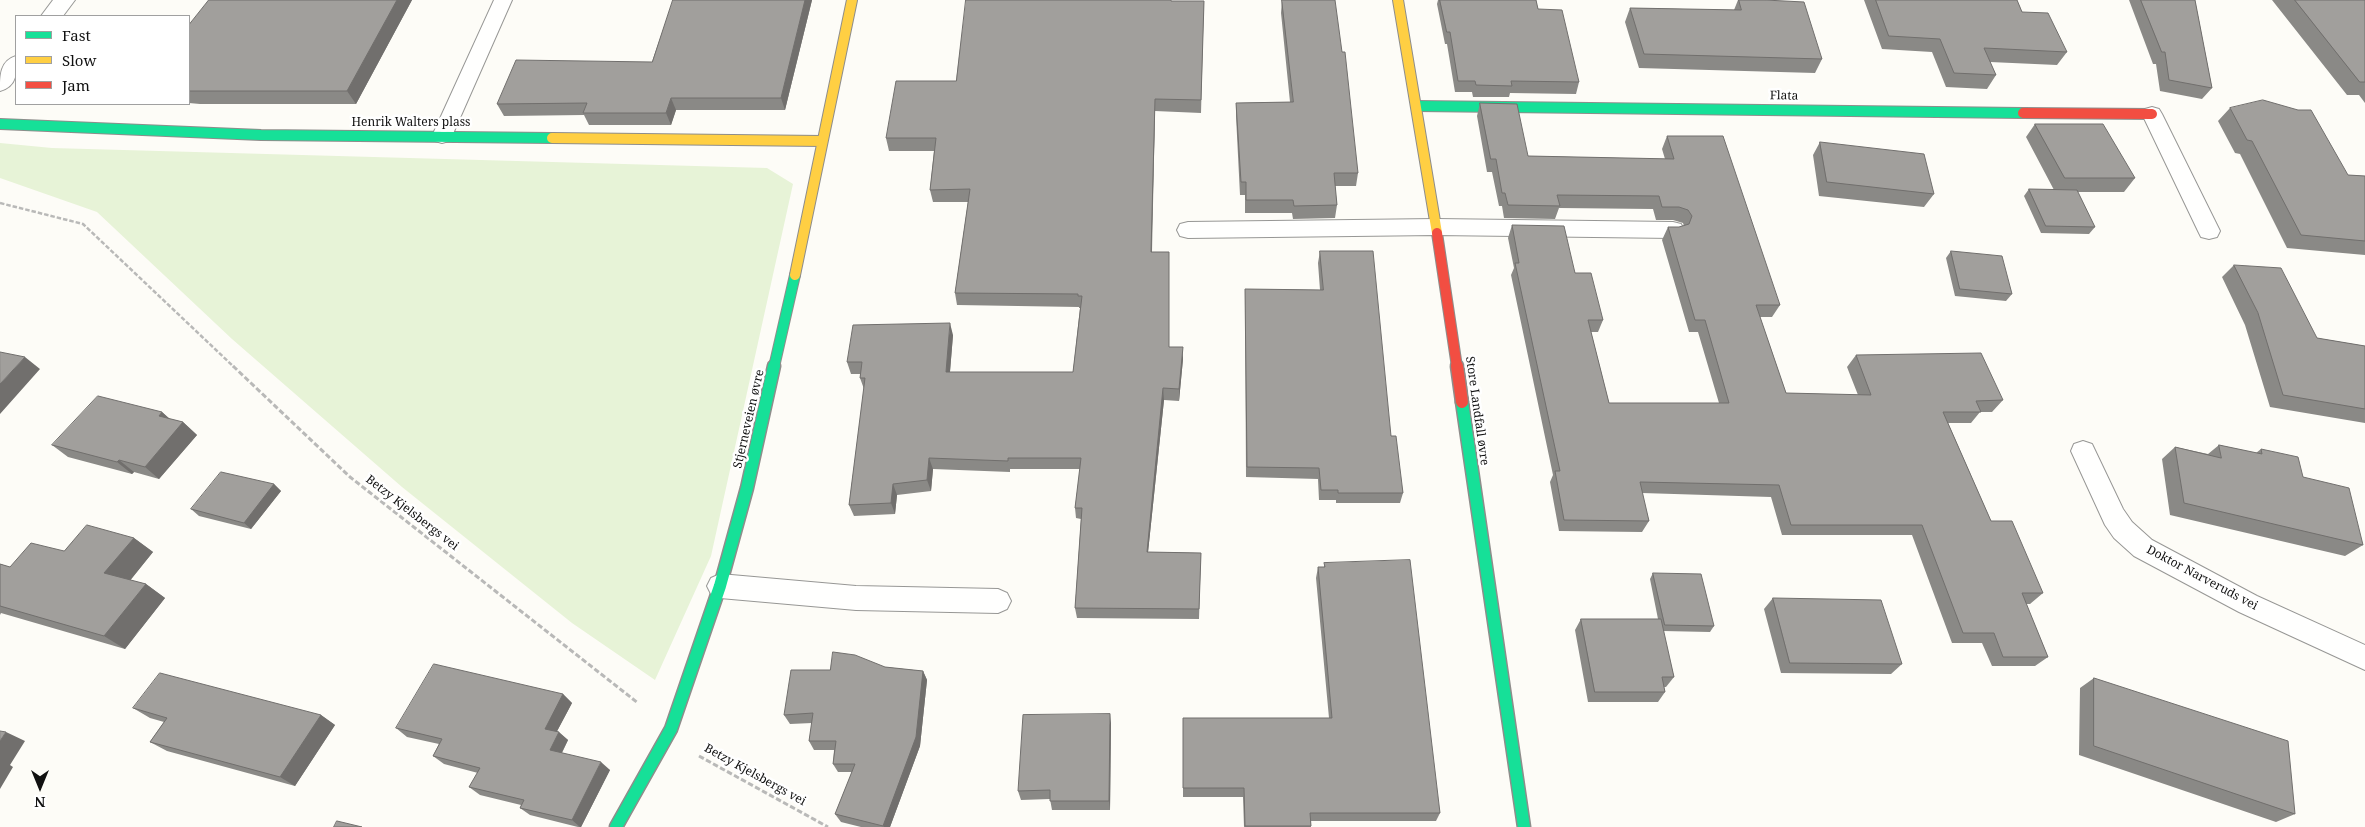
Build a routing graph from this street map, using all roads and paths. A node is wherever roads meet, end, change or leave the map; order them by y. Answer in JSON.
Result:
{"nodes":[{"id":1,"x":64,"y":0,"type":"edge"},
{"id":2,"x":503,"y":0,"type":"edge"},
{"id":3,"x":852,"y":0,"type":"edge"},
{"id":4,"x":1398,"y":0,"type":"edge"},
{"id":5,"x":53,"y":15,"type":"edge"},
{"id":6,"x":15,"y":64,"type":"edge"},
{"id":7,"x":0,"y":83,"type":"edge"},
{"id":8,"x":1417,"y":106,"type":"junction"},
{"id":9,"x":2152,"y":114,"type":"joint"},
{"id":10,"x":0,"y":124,"type":"edge"},
{"id":11,"x":442,"y":136,"type":"junction"},
{"id":12,"x":822,"y":140,"type":"junction"},
{"id":13,"x":0,"y":203,"type":"edge"},
{"id":14,"x":1436,"y":227,"type":"junction"},
{"id":15,"x":1188,"y":230,"type":"dead end"},
{"id":16,"x":1673,"y":230,"type":"edge"},
{"id":17,"x":2209,"y":231,"type":"dead end"},
{"id":18,"x":2083,"y":451,"type":"dead end"},
{"id":19,"x":720,"y":586,"type":"junction"},
{"id":20,"x":998,"y":601,"type":"dead end"},
{"id":21,"x":2365,"y":658,"type":"edge"},
{"id":22,"x":671,"y":729,"type":"junction"},
{"id":23,"x":616,"y":827,"type":"edge"},
{"id":24,"x":828,"y":827,"type":"edge"},
{"id":25,"x":1524,"y":827,"type":"edge"}],
"edges":[{"from":1,"to":5,"type":"street"},
{"from":2,"to":11,"type":"lane"},
{"from":3,"to":12,"type":"street","name":"Stjerneveien øvre"},
{"from":4,"to":8,"type":"street","name":"Store Landfall øvre"},
{"from":6,"to":7,"type":"street"},
{"from":8,"to":9,"type":"street","name":"Flata"},
{"from":8,"to":14,"type":"street","name":"Store Landfall øvre"},
{"from":9,"to":17,"type":"lane"},
{"from":10,"to":11,"type":"street","name":"Henrik Walters plass"},
{"from":11,"to":12,"type":"street","name":"Henrik Walters plass"},
{"from":12,"to":19,"type":"street","name":"Stjerneveien øvre"},
{"from":13,"to":22,"type":"path","name":"Betzy Kjelsbergs vei"},
{"from":14,"to":15,"type":"lane"},
{"from":14,"to":16,"type":"lane"},
{"from":14,"to":25,"type":"street","name":"Store Landfall øvre"},
{"from":18,"to":21,"type":"lane","name":"Doktor Narveruds vei"},
{"from":19,"to":20,"type":"lane"},
{"from":19,"to":22,"type":"street","name":"Stjerneveien øvre"},
{"from":22,"to":23,"type":"street","name":"Stjerneveien øvre"},
{"from":22,"to":24,"type":"path","name":"Betzy Kjelsbergs vei"}]}
